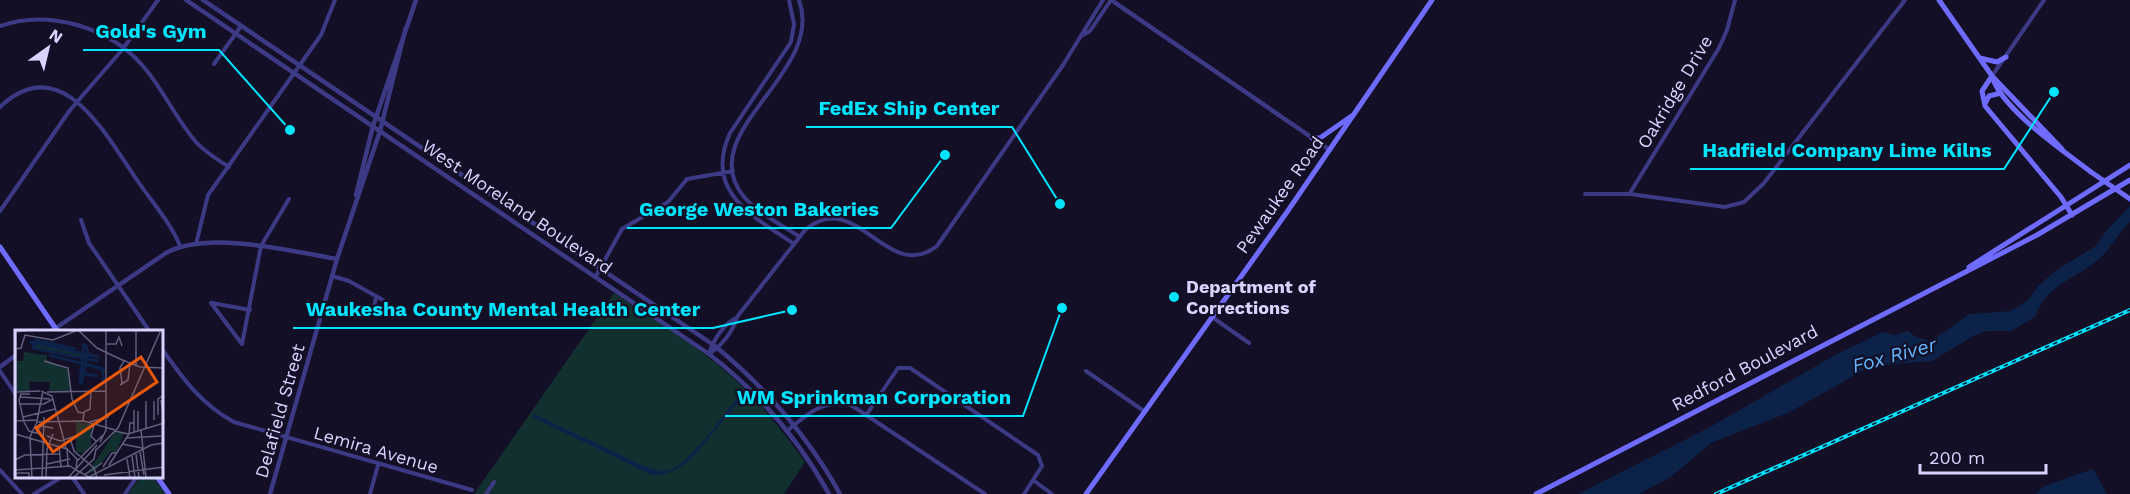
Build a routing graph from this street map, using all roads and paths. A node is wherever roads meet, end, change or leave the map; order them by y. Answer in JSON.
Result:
{"nodes":[{"id":1,"x":158,"y":0,"type":"edge"},
{"id":2,"x":186,"y":0,"type":"edge"},
{"id":3,"x":203,"y":0,"type":"edge"},
{"id":4,"x":416,"y":0,"type":"edge"},
{"id":5,"x":789,"y":0,"type":"edge"},
{"id":6,"x":799,"y":0,"type":"edge"},
{"id":7,"x":1103,"y":0,"type":"edge"},
{"id":8,"x":1111,"y":0,"type":"edge"},
{"id":9,"x":1432,"y":0,"type":"edge"},
{"id":10,"x":1735,"y":0,"type":"edge"},
{"id":11,"x":1905,"y":0,"type":"edge"},
{"id":12,"x":1939,"y":0,"type":"edge"},
{"id":13,"x":2044,"y":0,"type":"edge"},
{"id":14,"x":333,"y":1,"type":"edge"},
{"id":15,"x":0,"y":26,"type":"edge"},
{"id":16,"x":241,"y":26,"type":"junction"},
{"id":17,"x":236,"y":34,"type":"junction"},
{"id":18,"x":1083,"y":36,"type":"junction"},
{"id":19,"x":123,"y":50,"type":"junction"},
{"id":20,"x":398,"y":56,"type":"junction"},
{"id":21,"x":2006,"y":57,"type":"junction"},
{"id":22,"x":1979,"y":58,"type":"junction"},
{"id":23,"x":214,"y":64,"type":"dead end"},
{"id":24,"x":301,"y":66,"type":"junction"},
{"id":25,"x":774,"y":69,"type":"junction"},
{"id":26,"x":295,"y":74,"type":"junction"},
{"id":27,"x":782,"y":74,"type":"junction"},
{"id":28,"x":1992,"y":76,"type":"junction"},
{"id":29,"x":329,"y":85,"type":"junction"},
{"id":30,"x":760,"y":90,"type":"junction"},
{"id":31,"x":323,"y":93,"type":"junction"},
{"id":32,"x":2001,"y":93,"type":"junction"},
{"id":33,"x":767,"y":95,"type":"junction"},
{"id":34,"x":383,"y":96,"type":"junction"},
{"id":35,"x":389,"y":98,"type":"junction"},
{"id":36,"x":77,"y":101,"type":"junction"},
{"id":37,"x":354,"y":102,"type":"junction"},
{"id":38,"x":1985,"y":106,"type":"junction"},
{"id":39,"x":0,"y":107,"type":"edge"},
{"id":40,"x":349,"y":110,"type":"junction"},
{"id":41,"x":1354,"y":114,"type":"junction"},
{"id":42,"x":376,"y":117,"type":"junction"},
{"id":43,"x":383,"y":121,"type":"junction"},
{"id":44,"x":373,"y":126,"type":"junction"},
{"id":45,"x":380,"y":131,"type":"junction"},
{"id":46,"x":1312,"y":138,"type":"junction"},
{"id":47,"x":415,"y":143,"type":"junction"},
{"id":48,"x":2062,"y":149,"type":"junction"},
{"id":49,"x":366,"y":150,"type":"junction"},
{"id":50,"x":1330,"y":150,"type":"junction"},
{"id":51,"x":410,"y":151,"type":"junction"},
{"id":52,"x":374,"y":152,"type":"junction"},
{"id":53,"x":434,"y":156,"type":"junction"},
{"id":54,"x":429,"y":164,"type":"junction"},
{"id":55,"x":2130,"y":165,"type":"edge"},
{"id":56,"x":229,"y":167,"type":"junction"},
{"id":57,"x":360,"y":170,"type":"junction"},
{"id":58,"x":723,"y":171,"type":"junction"},
{"id":59,"x":732,"y":171,"type":"junction"},
{"id":60,"x":367,"y":172,"type":"junction"},
{"id":61,"x":2130,"y":180,"type":"edge"},
{"id":62,"x":478,"y":185,"type":"junction"},
{"id":63,"x":472,"y":193,"type":"junction"},
{"id":64,"x":1585,"y":194,"type":"dead end"},
{"id":65,"x":1630,"y":194,"type":"junction"},
{"id":66,"x":356,"y":198,"type":"junction"},
{"id":67,"x":289,"y":199,"type":"dead end"},
{"id":68,"x":2130,"y":199,"type":"edge"},
{"id":69,"x":2067,"y":206,"type":"junction"},
{"id":70,"x":761,"y":211,"type":"junction"},
{"id":71,"x":0,"y":212,"type":"edge"},
{"id":72,"x":520,"y":214,"type":"junction"},
{"id":73,"x":2072,"y":215,"type":"junction"},
{"id":74,"x":756,"y":218,"type":"junction"},
{"id":75,"x":81,"y":220,"type":"dead end"},
{"id":76,"x":515,"y":222,"type":"junction"},
{"id":77,"x":800,"y":237,"type":"junction"},
{"id":78,"x":557,"y":238,"type":"junction"},
{"id":79,"x":196,"y":244,"type":"junction"},
{"id":80,"x":794,"y":244,"type":"junction"},
{"id":81,"x":180,"y":246,"type":"junction"},
{"id":82,"x":261,"y":246,"type":"junction"},
{"id":83,"x":552,"y":246,"type":"junction"},
{"id":84,"x":0,"y":247,"type":"edge"},
{"id":85,"x":337,"y":259,"type":"junction"},
{"id":86,"x":601,"y":268,"type":"junction"},
{"id":87,"x":1968,"y":268,"type":"junction"},
{"id":88,"x":332,"y":276,"type":"junction"},
{"id":89,"x":596,"y":276,"type":"junction"},
{"id":90,"x":118,"y":286,"type":"junction"},
{"id":91,"x":376,"y":296,"type":"dead end"},
{"id":92,"x":250,"y":310,"type":"junction"},
{"id":93,"x":674,"y":317,"type":"junction"},
{"id":94,"x":737,"y":317,"type":"junction"},
{"id":95,"x":1212,"y":317,"type":"junction"},
{"id":96,"x":668,"y":325,"type":"junction"},
{"id":97,"x":54,"y":330,"type":"edge"},
{"id":98,"x":56,"y":330,"type":"edge"},
{"id":99,"x":149,"y":330,"type":"edge"},
{"id":100,"x":1249,"y":343,"type":"dead end"},
{"id":101,"x":712,"y":344,"type":"junction"},
{"id":102,"x":717,"y":348,"type":"junction"},
{"id":103,"x":164,"y":352,"type":"edge"},
{"id":104,"x":709,"y":354,"type":"junction"},
{"id":105,"x":15,"y":357,"type":"edge"},
{"id":106,"x":0,"y":369,"type":"edge"},
{"id":107,"x":742,"y":370,"type":"junction"},
{"id":108,"x":1086,"y":371,"type":"dead end"},
{"id":109,"x":736,"y":376,"type":"junction"},
{"id":110,"x":15,"y":393,"type":"edge"},
{"id":111,"x":1144,"y":411,"type":"junction"},
{"id":112,"x":867,"y":414,"type":"junction"},
{"id":113,"x":794,"y":425,"type":"junction"},
{"id":114,"x":787,"y":431,"type":"junction"},
{"id":115,"x":287,"y":439,"type":"junction"},
{"id":116,"x":378,"y":465,"type":"junction"},
{"id":117,"x":0,"y":470,"type":"edge"},
{"id":118,"x":825,"y":470,"type":"junction"},
{"id":119,"x":817,"y":475,"type":"junction"},
{"id":120,"x":57,"y":479,"type":"edge"},
{"id":121,"x":74,"y":479,"type":"edge"},
{"id":122,"x":135,"y":479,"type":"edge"},
{"id":123,"x":159,"y":479,"type":"edge"},
{"id":124,"x":1033,"y":480,"type":"junction"},
{"id":125,"x":494,"y":482,"type":"dead end"},
{"id":126,"x":472,"y":490,"type":"dead end"},
{"id":127,"x":22,"y":494,"type":"edge"},
{"id":128,"x":34,"y":494,"type":"edge"},
{"id":129,"x":84,"y":494,"type":"edge"},
{"id":130,"x":125,"y":494,"type":"edge"},
{"id":131,"x":170,"y":494,"type":"edge"},
{"id":132,"x":270,"y":494,"type":"edge"},
{"id":133,"x":370,"y":494,"type":"edge"},
{"id":134,"x":486,"y":494,"type":"edge"},
{"id":135,"x":829,"y":494,"type":"edge"},
{"id":136,"x":840,"y":494,"type":"edge"},
{"id":137,"x":985,"y":494,"type":"edge"},
{"id":138,"x":1024,"y":494,"type":"edge"},
{"id":139,"x":1052,"y":494,"type":"edge"},
{"id":140,"x":1086,"y":494,"type":"edge"},
{"id":141,"x":1536,"y":494,"type":"edge"}],
"edges":[{"from":1,"to":19,"type":"street"},
{"from":2,"to":17,"type":"street","name":"West Moreland Boulevard"},
{"from":3,"to":16,"type":"street","name":"West Moreland Boulevard"},
{"from":4,"to":20,"type":"street","name":"Delafield Street"},
{"from":5,"to":25,"type":"street"},
{"from":6,"to":27,"type":"street"},
{"from":7,"to":18,"type":"street"},
{"from":8,"to":18,"type":"street"},
{"from":8,"to":46,"type":"street"},
{"from":9,"to":41,"type":"main road","name":"Pewaukee Road"},
{"from":10,"to":65,"type":"street","name":"Oakridge Drive"},
{"from":11,"to":65,"type":"street"},
{"from":12,"to":22,"type":"main road"},
{"from":13,"to":21,"type":"street"},
{"from":14,"to":24,"type":"street"},
{"from":15,"to":19,"type":"street"},
{"from":16,"to":17,"type":"street"},
{"from":16,"to":24,"type":"street","name":"West Moreland Boulevard"},
{"from":17,"to":23,"type":"street"},
{"from":17,"to":26,"type":"street","name":"West Moreland Boulevard"},
{"from":18,"to":77,"type":"street"},
{"from":19,"to":36,"type":"street"},
{"from":19,"to":56,"type":"street"},
{"from":20,"to":34,"type":"street","name":"Delafield Street"},
{"from":20,"to":35,"type":"street","name":"Delafield Street"},
{"from":21,"to":22,"type":"main road"},
{"from":21,"to":28,"type":"street"},
{"from":22,"to":28,"type":"main road"},
{"from":24,"to":26,"type":"street"},
{"from":24,"to":29,"type":"street","name":"West Moreland Boulevard"},
{"from":25,"to":27,"type":"street"},
{"from":25,"to":30,"type":"street"},
{"from":26,"to":31,"type":"street","name":"West Moreland Boulevard"},
{"from":26,"to":56,"type":"street"},
{"from":27,"to":33,"type":"street"},
{"from":28,"to":32,"type":"main road"},
{"from":28,"to":38,"type":"main road"},
{"from":28,"to":48,"type":"main road"},
{"from":29,"to":31,"type":"street"},
{"from":29,"to":37,"type":"street","name":"West Moreland Boulevard"},
{"from":30,"to":33,"type":"street"},
{"from":30,"to":58,"type":"street"},
{"from":31,"to":40,"type":"street","name":"West Moreland Boulevard"},
{"from":32,"to":38,"type":"main road"},
{"from":32,"to":48,"type":"main road"},
{"from":33,"to":59,"type":"street"},
{"from":34,"to":35,"type":"street"},
{"from":34,"to":42,"type":"street","name":"Delafield Street"},
{"from":35,"to":43,"type":"street","name":"Delafield Street"},
{"from":36,"to":39,"type":"street"},
{"from":36,"to":71,"type":"street"},
{"from":36,"to":81,"type":"street"},
{"from":37,"to":40,"type":"street"},
{"from":37,"to":42,"type":"street","name":"West Moreland Boulevard"},
{"from":38,"to":69,"type":"main road"},
{"from":40,"to":44,"type":"street","name":"West Moreland Boulevard"},
{"from":41,"to":46,"type":"main road"},
{"from":41,"to":50,"type":"main road","name":"Pewaukee Road"},
{"from":42,"to":43,"type":"street","name":"West Moreland Boulevard"},
{"from":42,"to":44,"type":"street","name":"Delafield Street"},
{"from":43,"to":45,"type":"street","name":"Delafield Street"},
{"from":43,"to":47,"type":"street","name":"West Moreland Boulevard"},
{"from":44,"to":45,"type":"street","name":"West Moreland Boulevard"},
{"from":44,"to":49,"type":"street","name":"Delafield Street"},
{"from":45,"to":51,"type":"street","name":"West Moreland Boulevard"},
{"from":45,"to":52,"type":"street","name":"Delafield Street"},
{"from":46,"to":50,"type":"street"},
{"from":47,"to":51,"type":"street"},
{"from":47,"to":53,"type":"street","name":"West Moreland Boulevard"},
{"from":48,"to":68,"type":"main road","bridge":true},
{"from":49,"to":52,"type":"street"},
{"from":49,"to":57,"type":"street","name":"Delafield Street"},
{"from":50,"to":95,"type":"main road","name":"Pewaukee Road"},
{"from":51,"to":54,"type":"street","name":"West Moreland Boulevard"},
{"from":52,"to":60,"type":"street","name":"Delafield Street"},
{"from":53,"to":54,"type":"street"},
{"from":53,"to":62,"type":"street","name":"West Moreland Boulevard"},
{"from":54,"to":63,"type":"street","name":"West Moreland Boulevard"},
{"from":55,"to":69,"type":"main road","name":"Redford Boulevard"},
{"from":56,"to":79,"type":"street"},
{"from":57,"to":60,"type":"street"},
{"from":57,"to":66,"type":"street","name":"Delafield Street"},
{"from":58,"to":59,"type":"street"},
{"from":58,"to":74,"type":"street"},
{"from":58,"to":86,"type":"street"},
{"from":59,"to":70,"type":"street"},
{"from":60,"to":66,"type":"street","name":"Delafield Street"},
{"from":61,"to":73,"type":"main road","name":"Redford Boulevard"},
{"from":62,"to":63,"type":"street"},
{"from":62,"to":72,"type":"street","name":"West Moreland Boulevard"},
{"from":63,"to":76,"type":"street","name":"West Moreland Boulevard"},
{"from":64,"to":65,"type":"street"},
{"from":66,"to":85,"type":"street","name":"Delafield Street"},
{"from":67,"to":82,"type":"street"},
{"from":69,"to":73,"type":"main road"},
{"from":69,"to":87,"type":"main road","name":"Redford Boulevard"},
{"from":70,"to":74,"type":"street"},
{"from":70,"to":77,"type":"street"},
{"from":72,"to":76,"type":"street"},
{"from":72,"to":78,"type":"street","name":"West Moreland Boulevard"},
{"from":73,"to":87,"type":"main road","name":"Redford Boulevard"},
{"from":74,"to":80,"type":"street"},
{"from":75,"to":90,"type":"street"},
{"from":76,"to":83,"type":"street","name":"West Moreland Boulevard"},
{"from":77,"to":80,"type":"street"},
{"from":78,"to":83,"type":"street"},
{"from":78,"to":86,"type":"street","name":"West Moreland Boulevard"},
{"from":79,"to":81,"type":"street"},
{"from":79,"to":82,"type":"street"},
{"from":80,"to":94,"type":"street"},
{"from":81,"to":90,"type":"street"},
{"from":82,"to":85,"type":"street"},
{"from":82,"to":92,"type":"street"},
{"from":83,"to":89,"type":"street","name":"West Moreland Boulevard"},
{"from":84,"to":97,"type":"main road"},
{"from":85,"to":88,"type":"street","name":"Delafield Street"},
{"from":86,"to":89,"type":"street"},
{"from":86,"to":93,"type":"street","name":"West Moreland Boulevard"},
{"from":87,"to":141,"type":"main road","name":"Redford Boulevard"},
{"from":88,"to":91,"type":"street"},
{"from":88,"to":115,"type":"street","name":"Delafield Street"},
{"from":89,"to":96,"type":"street","name":"West Moreland Boulevard"},
{"from":90,"to":98,"type":"street"},
{"from":90,"to":99,"type":"street"},
{"from":92,"to":92,"type":"street"},
{"from":93,"to":96,"type":"street"},
{"from":93,"to":101,"type":"street","name":"West Moreland Boulevard"},
{"from":94,"to":101,"type":"street"},
{"from":94,"to":102,"type":"street"},
{"from":95,"to":100,"type":"street"},
{"from":95,"to":111,"type":"main road","name":"Pewaukee Road"},
{"from":96,"to":104,"type":"street","name":"West Moreland Boulevard"},
{"from":101,"to":102,"type":"street","name":"West Moreland Boulevard"},
{"from":101,"to":104,"type":"street"},
{"from":102,"to":104,"type":"street"},
{"from":102,"to":107,"type":"street","name":"West Moreland Boulevard"},
{"from":103,"to":115,"type":"street","name":"Lemira Avenue"},
{"from":104,"to":109,"type":"street","name":"West Moreland Boulevard"},
{"from":105,"to":106,"type":"street"},
{"from":106,"to":110,"type":"street"},
{"from":107,"to":109,"type":"street"},
{"from":107,"to":113,"type":"street","name":"West Moreland Boulevard"},
{"from":108,"to":111,"type":"street"},
{"from":109,"to":114,"type":"street","name":"West Moreland Boulevard"},
{"from":111,"to":140,"type":"main road","name":"Pewaukee Road"},
{"from":112,"to":113,"type":"street"},
{"from":112,"to":124,"type":"street"},
{"from":112,"to":137,"type":"street"},
{"from":113,"to":114,"type":"street"},
{"from":113,"to":118,"type":"street","name":"West Moreland Boulevard"},
{"from":114,"to":119,"type":"street","name":"West Moreland Boulevard"},
{"from":115,"to":116,"type":"street","name":"Lemira Avenue"},
{"from":115,"to":132,"type":"street","name":"Delafield Street"},
{"from":116,"to":126,"type":"street","name":"Lemira Avenue"},
{"from":116,"to":133,"type":"street"},
{"from":117,"to":127,"type":"street"},
{"from":118,"to":119,"type":"street"},
{"from":118,"to":136,"type":"street","name":"West Moreland Boulevard"},
{"from":119,"to":135,"type":"street","name":"West Moreland Boulevard"},
{"from":120,"to":128,"type":"street"},
{"from":121,"to":129,"type":"street"},
{"from":122,"to":130,"type":"street"},
{"from":123,"to":131,"type":"main road"},
{"from":124,"to":138,"type":"street"},
{"from":124,"to":139,"type":"street"},
{"from":125,"to":134,"type":"street"}]}
